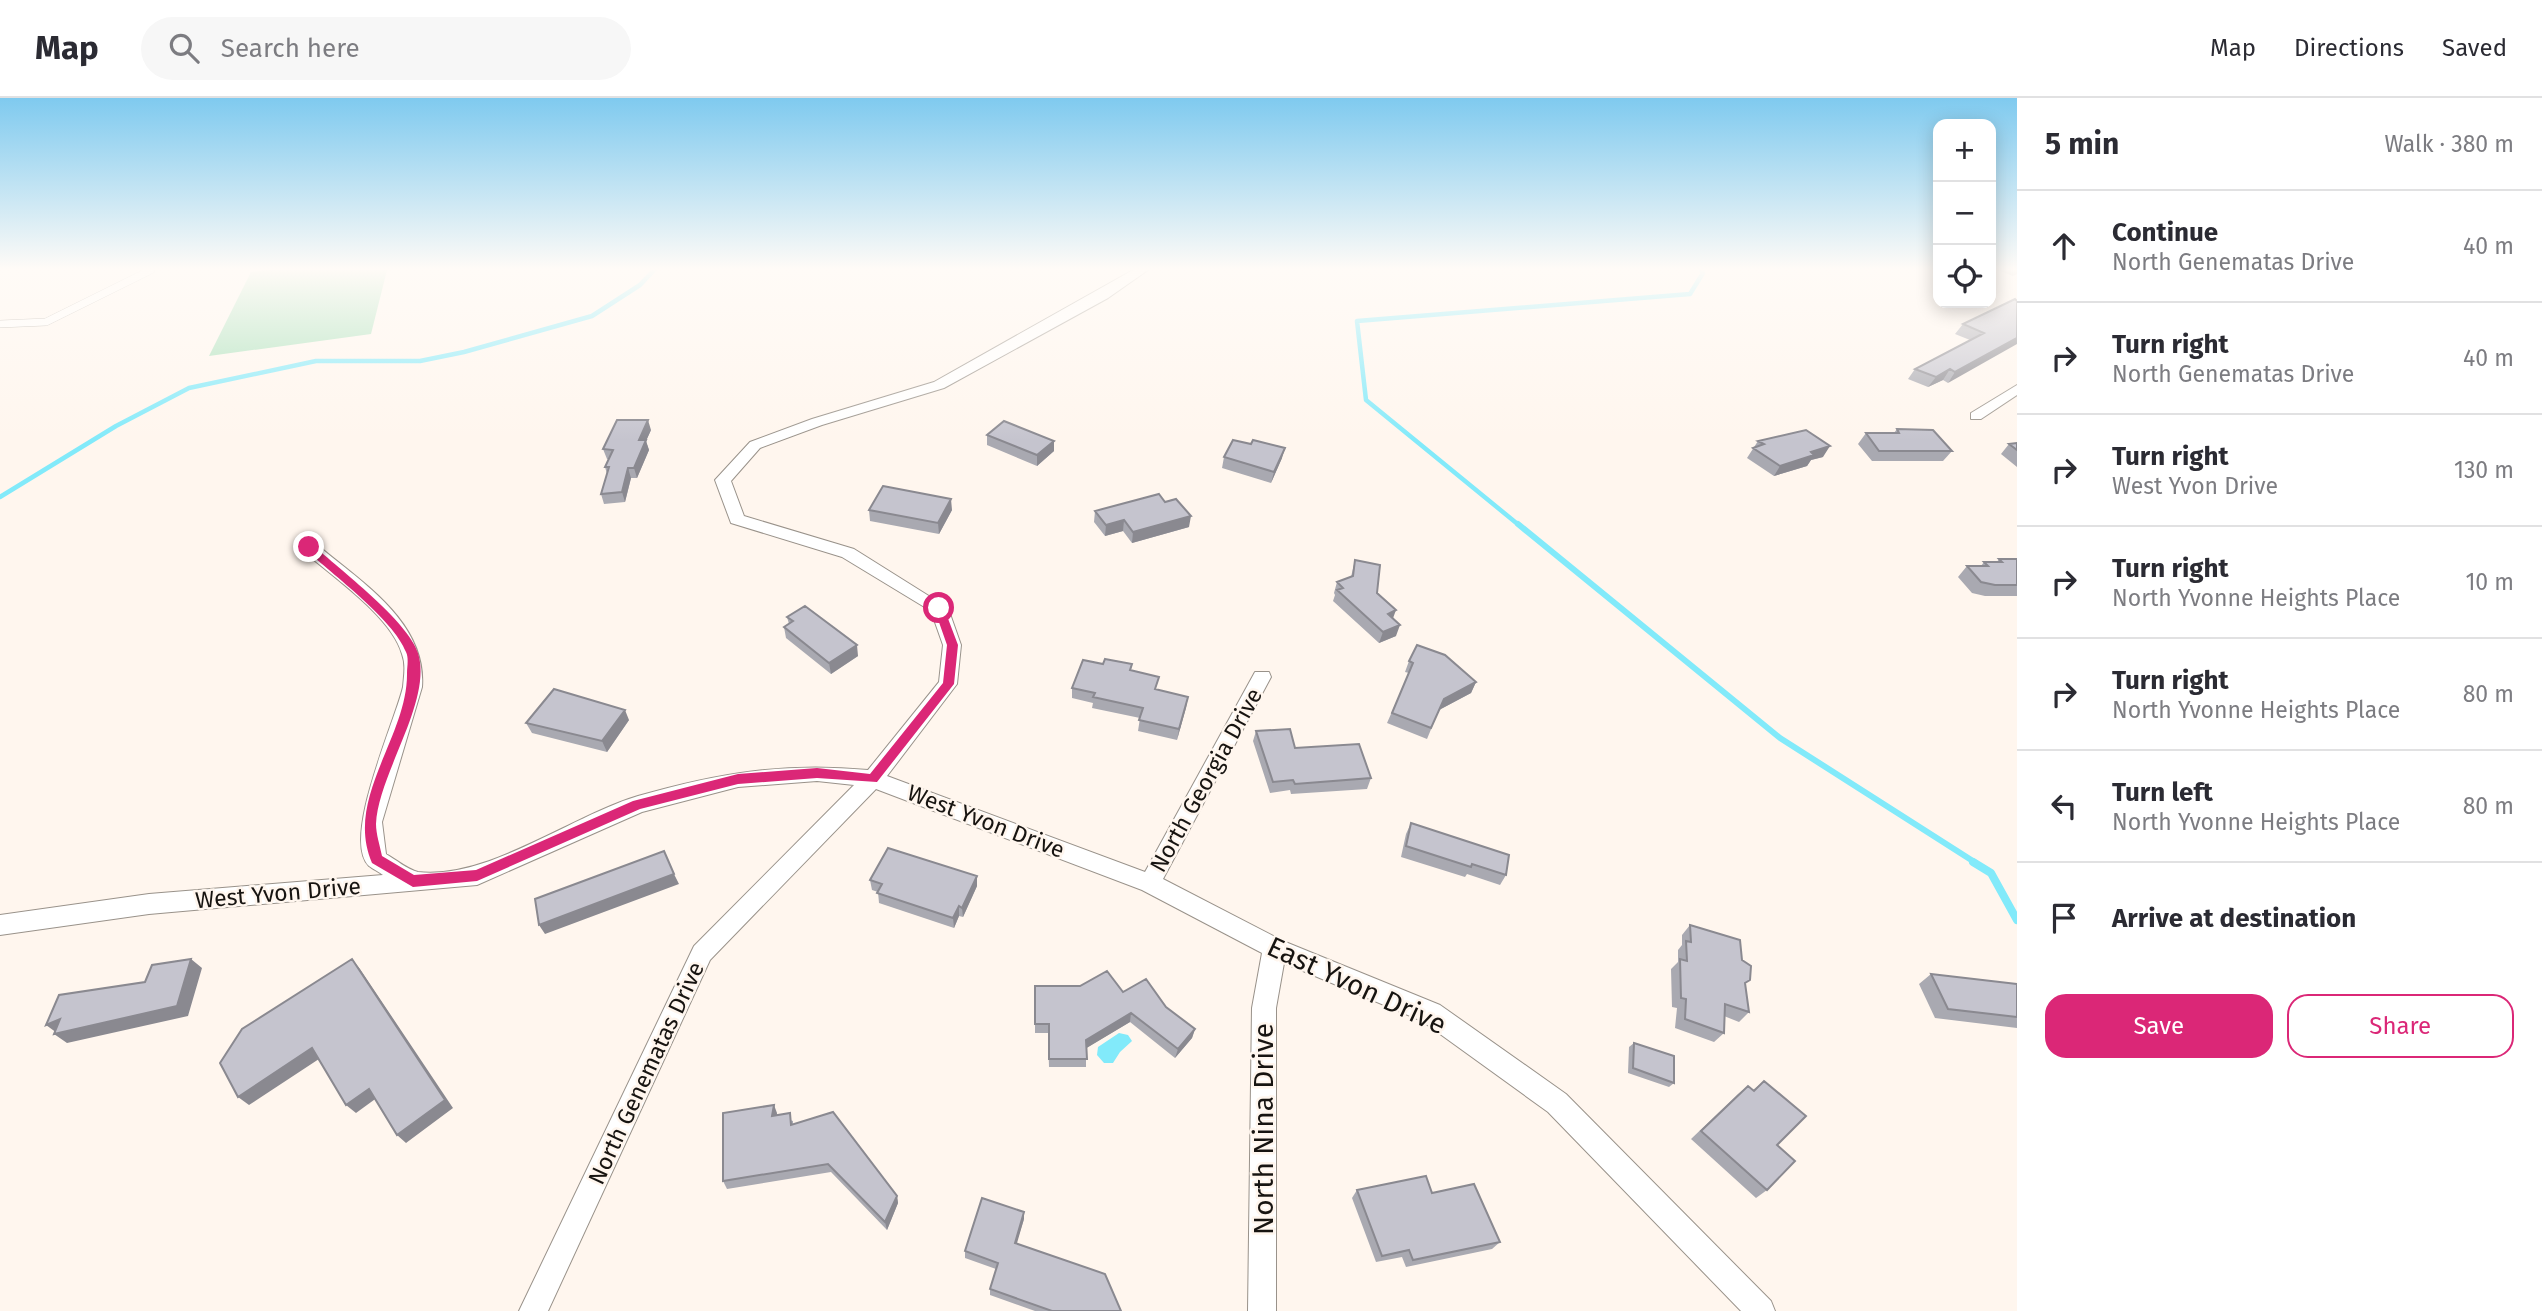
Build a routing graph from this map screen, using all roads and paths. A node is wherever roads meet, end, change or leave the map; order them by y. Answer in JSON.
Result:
{"nodes":[{"id":1,"x":1045,"y":327,"type":"edge"},
{"id":2,"x":2017,"y":389,"type":"edge"},
{"id":3,"x":1976,"y":416,"type":"dead end"},
{"id":4,"x":309,"y":547,"type":"dead end"},
{"id":5,"x":1262,"y":677,"type":"dead end"},
{"id":6,"x":873,"y":779,"type":"junction"},
{"id":7,"x":413,"y":881,"type":"junction"},
{"id":8,"x":1150,"y":883,"type":"junction"},
{"id":9,"x":0,"y":925,"type":"edge"},
{"id":10,"x":1275,"y":948,"type":"junction"},
{"id":11,"x":533,"y":1311,"type":"edge"},
{"id":12,"x":1262,"y":1311,"type":"edge"},
{"id":13,"x":1761,"y":1311,"type":"edge"}],
"edges":[{"from":1,"to":6,"type":"street","name":"North Genematas Drive"},
{"from":2,"to":3,"type":"street"},
{"from":4,"to":7,"type":"street"},
{"from":5,"to":8,"type":"street","name":"North Georgia Drive"},
{"from":6,"to":7,"type":"street","name":"West Yvon Drive"},
{"from":6,"to":8,"type":"street","name":"West Yvon Drive"},
{"from":6,"to":11,"type":"street","name":"North Genematas Drive"},
{"from":7,"to":9,"type":"street","name":"West Yvon Drive"},
{"from":8,"to":10,"type":"street","name":"East Yvon Drive"},
{"from":10,"to":12,"type":"street","name":"North Nina Drive"},
{"from":10,"to":13,"type":"street","name":"East Yvon Drive"}]}
